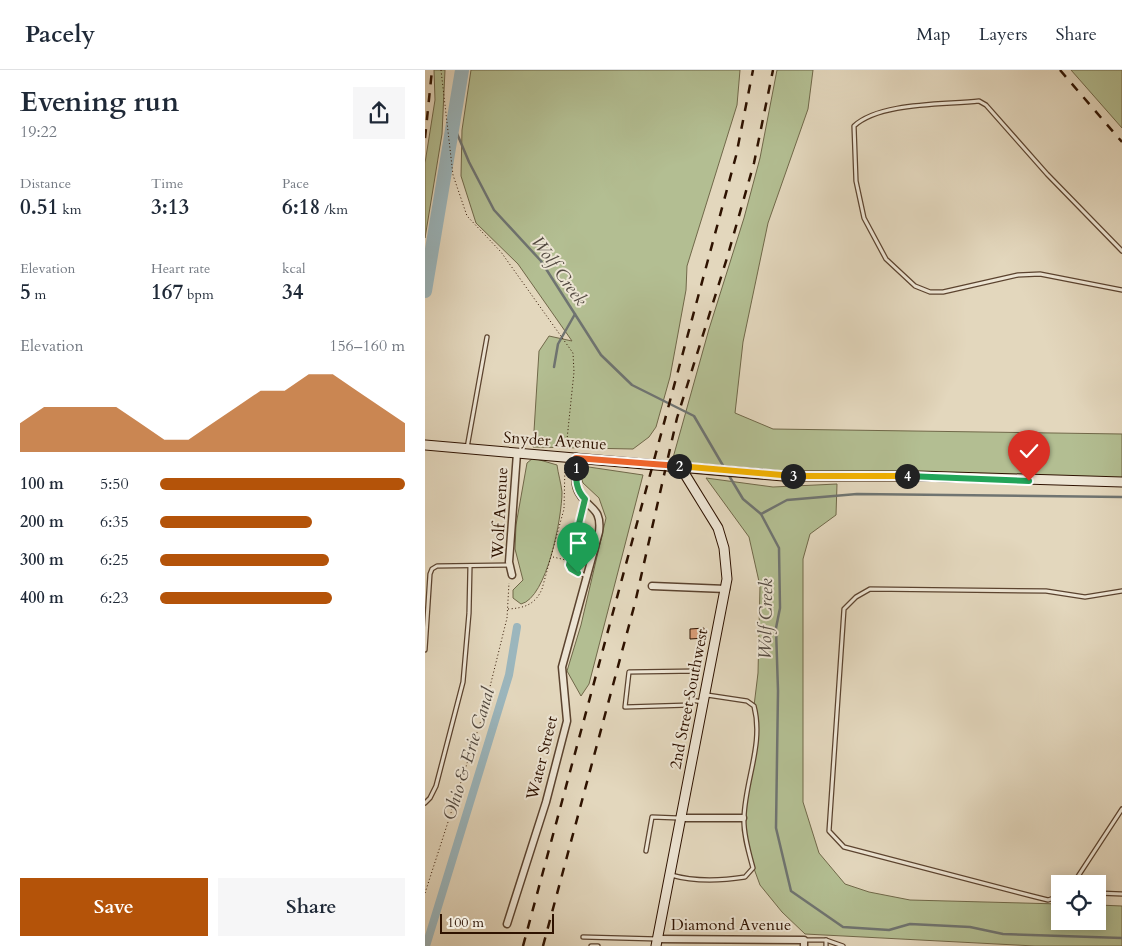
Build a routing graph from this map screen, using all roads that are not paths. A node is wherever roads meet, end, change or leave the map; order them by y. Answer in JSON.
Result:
{"nodes":[{"id":1,"x":1122,"y":251,"type":"edge"},
{"id":2,"x":1122,"y":290,"type":"edge"},
{"id":3,"x":487,"y":338,"type":"dead end"},
{"id":4,"x":428,"y":445,"type":"edge"},
{"id":5,"x":467,"y":449,"type":"junction"},
{"id":6,"x":517,"y":453,"type":"junction"},
{"id":7,"x":576,"y":458,"type":"junction"},
{"id":8,"x":683,"y":466,"type":"junction"},
{"id":9,"x":1122,"y":482,"type":"edge"},
{"id":10,"x":585,"y":499,"type":"junction"},
{"id":11,"x":510,"y":565,"type":"junction"},
{"id":12,"x":470,"y":566,"type":"junction"},
{"id":13,"x":511,"y":575,"type":"road end"},
{"id":14,"x":587,"y":576,"type":"junction"},
{"id":15,"x":652,"y":586,"type":"dead end"},
{"id":16,"x":726,"y":588,"type":"junction"},
{"id":17,"x":1122,"y":592,"type":"edge"},
{"id":18,"x":425,"y":650,"type":"edge"},
{"id":19,"x":704,"y":698,"type":"junction"},
{"id":20,"x":691,"y":700,"type":"junction"},
{"id":21,"x":425,"y":803,"type":"edge"},
{"id":22,"x":1122,"y":810,"type":"edge"},
{"id":23,"x":682,"y":818,"type":"junction"},
{"id":24,"x":743,"y":818,"type":"junction"},
{"id":25,"x":647,"y":851,"type":"dead end"},
{"id":26,"x":670,"y":875,"type":"junction"},
{"id":27,"x":1079,"y":875,"type":"edge"},
{"id":28,"x":1106,"y":893,"type":"edge"},
{"id":29,"x":1122,"y":894,"type":"edge"},
{"id":30,"x":1051,"y":899,"type":"edge"},
{"id":31,"x":507,"y":924,"type":"dead end"},
{"id":32,"x":583,"y":937,"type":"dead end"},
{"id":33,"x":826,"y":940,"type":"junction"},
{"id":34,"x":657,"y":942,"type":"edge"},
{"id":35,"x":804,"y":943,"type":"edge"},
{"id":36,"x":591,"y":946,"type":"edge"},
{"id":37,"x":598,"y":946,"type":"edge"},
{"id":38,"x":826,"y":946,"type":"edge"},
{"id":39,"x":843,"y":946,"type":"edge"}],
"edges":[{"from":1,"to":2,"type":"lane"},
{"from":3,"to":5,"type":"lane"},
{"from":4,"to":5,"type":"main road","name":"Snyder Avenue"},
{"from":5,"to":6,"type":"main road","name":"Snyder Avenue"},
{"from":6,"to":7,"type":"main road","name":"Snyder Avenue"},
{"from":6,"to":11,"type":"street","name":"Wolf Avenue"},
{"from":7,"to":8,"type":"main road","name":"Snyder Avenue"},
{"from":7,"to":10,"type":"street","name":"Water Street"},
{"from":8,"to":9,"type":"main road","name":"Snyder Avenue"},
{"from":8,"to":16,"type":"main road","name":"2nd Street Southwest"},
{"from":10,"to":14,"type":"street","name":"Water Street"},
{"from":10,"to":14,"type":"lane"},
{"from":11,"to":12,"type":"lane"},
{"from":11,"to":13,"type":"street","name":"Wolf Avenue"},
{"from":12,"to":18,"type":"lane"},
{"from":12,"to":21,"type":"lane"},
{"from":14,"to":31,"type":"street","name":"Water Street"},
{"from":15,"to":16,"type":"street"},
{"from":16,"to":19,"type":"main road","name":"2nd Street Southwest"},
{"from":17,"to":30,"type":"lane"},
{"from":19,"to":20,"type":"lane"},
{"from":19,"to":23,"type":"main road","name":"2nd Street Southwest"},
{"from":19,"to":24,"type":"lane"},
{"from":20,"to":20,"type":"lane"},
{"from":22,"to":27,"type":"lane"},
{"from":23,"to":24,"type":"street"},
{"from":23,"to":25,"type":"lane"},
{"from":23,"to":26,"type":"main road","name":"2nd Street Southwest"},
{"from":24,"to":26,"type":"lane"},
{"from":26,"to":34,"type":"main road","name":"2nd Street Southwest"},
{"from":28,"to":29,"type":"lane"},
{"from":32,"to":34,"type":"lane"},
{"from":33,"to":35,"type":"lane"},
{"from":33,"to":38,"type":"lane"},
{"from":33,"to":39,"type":"lane"},
{"from":34,"to":35,"type":"street","name":"Diamond Avenue"},
{"from":36,"to":37,"type":"lane"}]}
